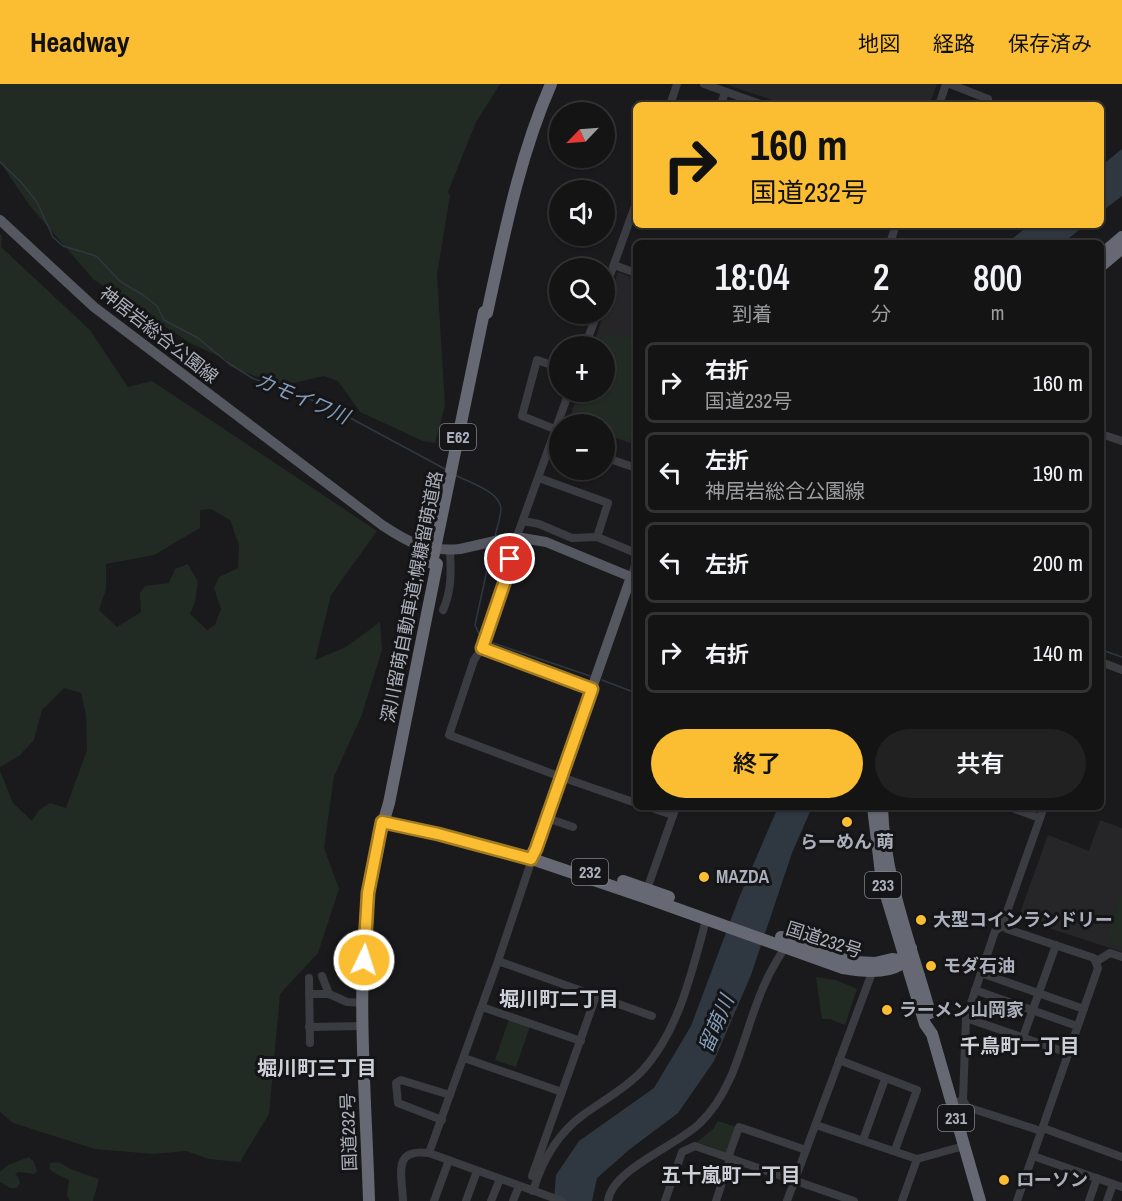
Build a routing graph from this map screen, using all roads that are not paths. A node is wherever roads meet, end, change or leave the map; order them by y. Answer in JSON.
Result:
{"nodes":[{"id":1,"x":544,"y":84,"type":"edge"},
{"id":2,"x":551,"y":84,"type":"edge"},
{"id":3,"x":677,"y":84,"type":"edge"},
{"id":4,"x":704,"y":84,"type":"edge"},
{"id":5,"x":948,"y":84,"type":"edge"},
{"id":6,"x":725,"y":92,"type":"junction"},
{"id":7,"x":988,"y":98,"type":"edge"},
{"id":8,"x":671,"y":102,"type":"edge"},
{"id":9,"x":722,"y":102,"type":"edge"},
{"id":10,"x":753,"y":102,"type":"edge"},
{"id":11,"x":940,"y":102,"type":"edge"},
{"id":12,"x":633,"y":211,"type":"edge"},
{"id":13,"x":0,"y":220,"type":"edge"},
{"id":14,"x":1122,"y":237,"type":"edge"},
{"id":15,"x":1122,"y":248,"type":"edge"},
{"id":16,"x":1104,"y":252,"type":"edge"},
{"id":17,"x":615,"y":262,"type":"edge"},
{"id":18,"x":1104,"y":263,"type":"edge"},
{"id":19,"x":615,"y":265,"type":"edge"},
{"id":20,"x":633,"y":272,"type":"edge"},
{"id":21,"x":486,"y":312,"type":"junction"},
{"id":22,"x":549,"y":364,"type":"edge"},
{"id":23,"x":549,"y":427,"type":"edge"},
{"id":24,"x":1104,"y":435,"type":"edge"},
{"id":25,"x":1122,"y":441,"type":"edge"},
{"id":26,"x":549,"y":455,"type":"edge"},
{"id":27,"x":615,"y":461,"type":"edge"},
{"id":28,"x":633,"y":467,"type":"edge"},
{"id":29,"x":538,"y":478,"type":"junction"},
{"id":30,"x":523,"y":521,"type":"junction"},
{"id":31,"x":597,"y":537,"type":"junction"},
{"id":32,"x":455,"y":549,"type":"junction"},
{"id":33,"x":633,"y":552,"type":"edge"},
{"id":34,"x":633,"y":571,"type":"edge"},
{"id":35,"x":631,"y":577,"type":"junction"},
{"id":36,"x":443,"y":610,"type":"dead end"},
{"id":37,"x":482,"y":648,"type":"junction"},
{"id":38,"x":1104,"y":663,"type":"edge"},
{"id":39,"x":1122,"y":670,"type":"edge"},
{"id":40,"x":592,"y":689,"type":"junction"},
{"id":41,"x":561,"y":777,"type":"junction"},
{"id":42,"x":633,"y":802,"type":"edge"},
{"id":43,"x":873,"y":810,"type":"edge"},
{"id":44,"x":882,"y":810,"type":"edge"},
{"id":45,"x":1018,"y":810,"type":"edge"},
{"id":46,"x":1043,"y":810,"type":"edge"},
{"id":47,"x":675,"y":811,"type":"edge"},
{"id":48,"x":547,"y":818,"type":"junction"},
{"id":49,"x":1040,"y":818,"type":"junction"},
{"id":50,"x":382,"y":822,"type":"junction"},
{"id":51,"x":573,"y":827,"type":"dead end"},
{"id":52,"x":531,"y":859,"type":"junction"},
{"id":53,"x":646,"y":893,"type":"junction"},
{"id":54,"x":712,"y":919,"type":"junction"},
{"id":55,"x":1004,"y":925,"type":"junction"},
{"id":56,"x":780,"y":942,"type":"junction"},
{"id":57,"x":1056,"y":945,"type":"junction"},
{"id":58,"x":908,"y":954,"type":"junction"},
{"id":59,"x":1122,"y":957,"type":"edge"},
{"id":60,"x":498,"y":961,"type":"junction"},
{"id":61,"x":1097,"y":961,"type":"junction"},
{"id":62,"x":893,"y":963,"type":"junction"},
{"id":63,"x":874,"y":967,"type":"junction"},
{"id":64,"x":981,"y":973,"type":"junction"},
{"id":65,"x":322,"y":976,"type":"dead end"},
{"id":66,"x":915,"y":977,"type":"junction"},
{"id":67,"x":309,"y":978,"type":"dead end"},
{"id":68,"x":975,"y":990,"type":"junction"},
{"id":69,"x":309,"y":994,"type":"junction"},
{"id":70,"x":328,"y":994,"type":"junction"},
{"id":71,"x":1039,"y":994,"type":"junction"},
{"id":72,"x":596,"y":996,"type":"junction"},
{"id":73,"x":363,"y":1003,"type":"junction"},
{"id":74,"x":482,"y":1007,"type":"junction"},
{"id":75,"x":1084,"y":1009,"type":"junction"},
{"id":76,"x":1033,"y":1011,"type":"junction"},
{"id":77,"x":652,"y":1016,"type":"dead end"},
{"id":78,"x":966,"y":1018,"type":"junction"},
{"id":79,"x":364,"y":1026,"type":"junction"},
{"id":80,"x":1077,"y":1026,"type":"junction"},
{"id":81,"x":309,"y":1027,"type":"junction"},
{"id":82,"x":1023,"y":1037,"type":"junction"},
{"id":83,"x":580,"y":1041,"type":"junction"},
{"id":84,"x":310,"y":1043,"type":"dead end"},
{"id":85,"x":1068,"y":1053,"type":"junction"},
{"id":86,"x":464,"y":1058,"type":"junction"},
{"id":87,"x":839,"y":1060,"type":"junction"},
{"id":88,"x":885,"y":1079,"type":"junction"},
{"id":89,"x":562,"y":1092,"type":"junction"},
{"id":90,"x":450,"y":1095,"type":"junction"},
{"id":91,"x":958,"y":1102,"type":"junction"},
{"id":92,"x":442,"y":1120,"type":"junction"},
{"id":93,"x":816,"y":1125,"type":"junction"},
{"id":94,"x":1042,"y":1130,"type":"junction"},
{"id":95,"x":863,"y":1140,"type":"junction"},
{"id":96,"x":964,"y":1146,"type":"junction"},
{"id":97,"x":806,"y":1150,"type":"junction"},
{"id":98,"x":895,"y":1150,"type":"junction"},
{"id":99,"x":429,"y":1154,"type":"junction"},
{"id":100,"x":1033,"y":1156,"type":"junction"},
{"id":101,"x":1122,"y":1156,"type":"edge"},
{"id":102,"x":729,"y":1159,"type":"junction"},
{"id":103,"x":917,"y":1159,"type":"junction"},
{"id":104,"x":449,"y":1160,"type":"junction"},
{"id":105,"x":477,"y":1170,"type":"junction"},
{"id":106,"x":1097,"y":1178,"type":"junction"},
{"id":107,"x":500,"y":1179,"type":"junction"},
{"id":108,"x":795,"y":1181,"type":"junction"},
{"id":109,"x":1113,"y":1184,"type":"junction"},
{"id":110,"x":519,"y":1186,"type":"junction"},
{"id":111,"x":1122,"y":1187,"type":"edge"},
{"id":112,"x":532,"y":1190,"type":"junction"},
{"id":113,"x":844,"y":1199,"type":"edge"},
{"id":114,"x":369,"y":1201,"type":"edge"},
{"id":115,"x":403,"y":1201,"type":"edge"},
{"id":116,"x":434,"y":1201,"type":"edge"},
{"id":117,"x":466,"y":1201,"type":"edge"},
{"id":118,"x":491,"y":1201,"type":"edge"},
{"id":119,"x":513,"y":1201,"type":"edge"},
{"id":120,"x":562,"y":1201,"type":"edge"},
{"id":121,"x":608,"y":1201,"type":"edge"},
{"id":122,"x":665,"y":1201,"type":"edge"},
{"id":123,"x":716,"y":1201,"type":"edge"},
{"id":124,"x":787,"y":1201,"type":"edge"},
{"id":125,"x":854,"y":1201,"type":"edge"},
{"id":126,"x":902,"y":1201,"type":"edge"},
{"id":127,"x":980,"y":1201,"type":"edge"},
{"id":128,"x":1017,"y":1201,"type":"edge"},
{"id":129,"x":1089,"y":1201,"type":"edge"},
{"id":130,"x":1107,"y":1201,"type":"edge"}],
"edges":[{"from":1,"to":21,"type":"highway","name":"深川留萌自動車道;幌糠留萌道路","number":"E62"},
{"from":2,"to":21,"type":"highway","name":"深川留萌自動車道;幌糠留萌道路","number":"E62"},
{"from":3,"to":8,"type":"street"},
{"from":4,"to":6,"type":"street"},
{"from":5,"to":7,"type":"street"},
{"from":5,"to":11,"type":"street"},
{"from":6,"to":9,"type":"street"},
{"from":6,"to":10,"type":"street"},
{"from":12,"to":17,"type":"street"},
{"from":13,"to":32,"type":"main road","name":"神居岩総合公園線"},
{"from":14,"to":16,"type":"highway"},
{"from":15,"to":18,"type":"highway"},
{"from":19,"to":20,"type":"street"},
{"from":21,"to":50,"type":"highway","name":"深川留萌自動車道;幌糠留萌道路","number":"E62","bridge":true},
{"from":22,"to":23,"type":"street"},
{"from":24,"to":25,"type":"street"},
{"from":26,"to":29,"type":"street"},
{"from":27,"to":28,"type":"street"},
{"from":29,"to":30,"type":"street"},
{"from":29,"to":31,"type":"street"},
{"from":30,"to":31,"type":"street"},
{"from":30,"to":37,"type":"street"},
{"from":31,"to":33,"type":"street"},
{"from":32,"to":35,"type":"main road","name":"神居岩総合公園線","bridge":true},
{"from":32,"to":36,"type":"street"},
{"from":34,"to":35,"type":"street"},
{"from":35,"to":40,"type":"main road"},
{"from":37,"to":40,"type":"street"},
{"from":37,"to":41,"type":"street"},
{"from":38,"to":39,"type":"street"},
{"from":40,"to":41,"type":"main road"},
{"from":41,"to":42,"type":"street"},
{"from":41,"to":48,"type":"main road"},
{"from":43,"to":58,"type":"highway","number":"233"},
{"from":44,"to":58,"type":"highway","number":"233"},
{"from":45,"to":49,"type":"street"},
{"from":46,"to":49,"type":"street"},
{"from":47,"to":53,"type":"street"},
{"from":48,"to":51,"type":"street"},
{"from":48,"to":52,"type":"main road"},
{"from":49,"to":55,"type":"street"},
{"from":50,"to":52,"type":"highway","name":"国道232号","number":"232"},
{"from":50,"to":73,"type":"highway","name":"国道232号"},
{"from":52,"to":53,"type":"highway","name":"国道232号","number":"232"},
{"from":52,"to":60,"type":"street"},
{"from":53,"to":54,"type":"highway","name":"国道232号","number":"232"},
{"from":54,"to":56,"type":"highway","name":"国道232号","number":"232"},
{"from":54,"to":112,"type":"street"},
{"from":55,"to":57,"type":"street"},
{"from":55,"to":64,"type":"street"},
{"from":56,"to":63,"type":"highway","name":"国道232号","number":"232"},
{"from":56,"to":121,"type":"street"},
{"from":57,"to":61,"type":"street"},
{"from":57,"to":71,"type":"street"},
{"from":58,"to":62,"type":"highway"},
{"from":58,"to":66,"type":"highway","number":"231"},
{"from":59,"to":61,"type":"street"},
{"from":60,"to":72,"type":"street"},
{"from":60,"to":74,"type":"street"},
{"from":61,"to":75,"type":"street"},
{"from":62,"to":63,"type":"highway","name":"国道232号","number":"232"},
{"from":62,"to":66,"type":"highway"},
{"from":63,"to":87,"type":"street"},
{"from":64,"to":68,"type":"street"},
{"from":64,"to":71,"type":"street"},
{"from":65,"to":70,"type":"street"},
{"from":66,"to":91,"type":"highway","number":"231"},
{"from":67,"to":69,"type":"street"},
{"from":68,"to":76,"type":"street"},
{"from":68,"to":78,"type":"street"},
{"from":69,"to":70,"type":"street"},
{"from":69,"to":81,"type":"street"},
{"from":70,"to":73,"type":"street"},
{"from":71,"to":75,"type":"street"},
{"from":71,"to":76,"type":"street"},
{"from":72,"to":77,"type":"street"},
{"from":72,"to":83,"type":"street"},
{"from":73,"to":79,"type":"highway","name":"国道232号"},
{"from":74,"to":83,"type":"street"},
{"from":74,"to":86,"type":"street"},
{"from":75,"to":80,"type":"street"},
{"from":76,"to":80,"type":"street"},
{"from":76,"to":82,"type":"street"},
{"from":78,"to":82,"type":"street"},
{"from":78,"to":91,"type":"street"},
{"from":79,"to":81,"type":"street"},
{"from":79,"to":114,"type":"highway","name":"国道232号"},
{"from":80,"to":85,"type":"street"},
{"from":81,"to":84,"type":"street"},
{"from":82,"to":85,"type":"street"},
{"from":83,"to":89,"type":"street"},
{"from":85,"to":94,"type":"street"},
{"from":86,"to":89,"type":"street"},
{"from":86,"to":90,"type":"street"},
{"from":87,"to":88,"type":"street"},
{"from":87,"to":93,"type":"street"},
{"from":88,"to":95,"type":"street"},
{"from":88,"to":98,"type":"street"},
{"from":89,"to":112,"type":"street"},
{"from":90,"to":92,"type":"street"},
{"from":90,"to":92,"type":"street"},
{"from":91,"to":94,"type":"street"},
{"from":91,"to":96,"type":"highway","number":"231"},
{"from":92,"to":99,"type":"street"},
{"from":93,"to":95,"type":"street"},
{"from":93,"to":97,"type":"street"},
{"from":94,"to":100,"type":"street"},
{"from":94,"to":101,"type":"street"},
{"from":95,"to":98,"type":"street"},
{"from":96,"to":103,"type":"street"},
{"from":96,"to":127,"type":"highway","number":"231"},
{"from":97,"to":102,"type":"street"},
{"from":97,"to":108,"type":"street"},
{"from":98,"to":103,"type":"street"},
{"from":99,"to":104,"type":"street"},
{"from":99,"to":115,"type":"street"},
{"from":100,"to":106,"type":"street"},
{"from":100,"to":128,"type":"street"},
{"from":102,"to":108,"type":"street"},
{"from":102,"to":122,"type":"street"},
{"from":102,"to":123,"type":"street"},
{"from":103,"to":126,"type":"street"},
{"from":104,"to":105,"type":"street"},
{"from":104,"to":116,"type":"street"},
{"from":105,"to":107,"type":"street"},
{"from":105,"to":117,"type":"street"},
{"from":106,"to":109,"type":"street"},
{"from":106,"to":129,"type":"street"},
{"from":107,"to":110,"type":"street"},
{"from":107,"to":118,"type":"street"},
{"from":108,"to":113,"type":"street"},
{"from":108,"to":124,"type":"street"},
{"from":109,"to":111,"type":"street"},
{"from":109,"to":130,"type":"street"},
{"from":110,"to":112,"type":"street"},
{"from":110,"to":119,"type":"street"},
{"from":112,"to":120,"type":"street"},
{"from":113,"to":125,"type":"street"}]}
